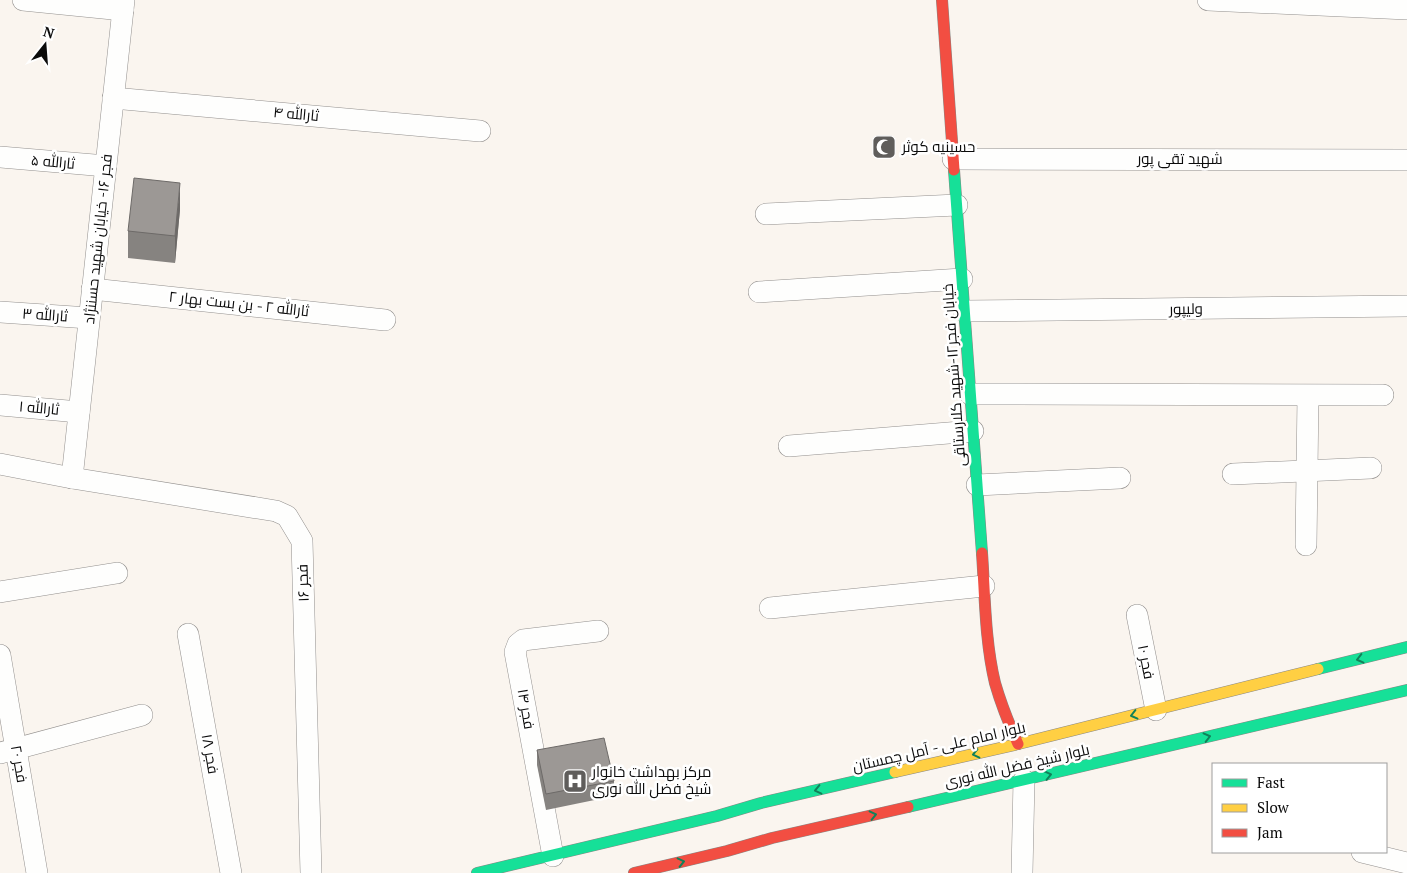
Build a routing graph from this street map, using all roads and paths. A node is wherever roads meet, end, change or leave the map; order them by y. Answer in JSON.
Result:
{"nodes":[{"id":1,"x":23,"y":0,"type":"edge"},
{"id":2,"x":942,"y":0,"type":"edge"},
{"id":3,"x":1208,"y":0,"type":"edge"},
{"id":4,"x":123,"y":5,"type":"edge"},
{"id":5,"x":1407,"y":9,"type":"edge"},
{"id":6,"x":113,"y":98,"type":"junction"},
{"id":7,"x":480,"y":131,"type":"dead end"},
{"id":8,"x":0,"y":157,"type":"edge"},
{"id":9,"x":953,"y":159,"type":"junction"},
{"id":10,"x":1407,"y":160,"type":"edge"},
{"id":11,"x":106,"y":166,"type":"junction"},
{"id":12,"x":957,"y":205,"type":"junction"},
{"id":13,"x":766,"y":214,"type":"dead end"},
{"id":14,"x":962,"y":279,"type":"junction"},
{"id":15,"x":92,"y":289,"type":"junction"},
{"id":16,"x":759,"y":292,"type":"dead end"},
{"id":17,"x":1407,"y":306,"type":"edge"},
{"id":18,"x":964,"y":311,"type":"junction"},
{"id":19,"x":0,"y":312,"type":"edge"},
{"id":20,"x":89,"y":318,"type":"junction"},
{"id":21,"x":385,"y":320,"type":"dead end"},
{"id":22,"x":970,"y":394,"type":"junction"},
{"id":23,"x":1383,"y":395,"type":"dead end"},
{"id":24,"x":1308,"y":396,"type":"junction"},
{"id":25,"x":0,"y":405,"type":"edge"},
{"id":26,"x":79,"y":412,"type":"junction"},
{"id":27,"x":973,"y":431,"type":"junction"},
{"id":28,"x":789,"y":446,"type":"dead end"},
{"id":29,"x":0,"y":464,"type":"edge"},
{"id":30,"x":1371,"y":468,"type":"dead end"},
{"id":31,"x":1307,"y":471,"type":"junction"},
{"id":32,"x":1233,"y":474,"type":"dead end"},
{"id":33,"x":72,"y":478,"type":"junction"},
{"id":34,"x":1120,"y":478,"type":"dead end"},
{"id":35,"x":977,"y":486,"type":"junction"},
{"id":36,"x":1306,"y":545,"type":"dead end"},
{"id":37,"x":117,"y":573,"type":"dead end"},
{"id":38,"x":984,"y":586,"type":"junction"},
{"id":39,"x":0,"y":592,"type":"edge"},
{"id":40,"x":770,"y":608,"type":"dead end"},
{"id":41,"x":1137,"y":615,"type":"dead end"},
{"id":42,"x":598,"y":631,"type":"dead end"},
{"id":43,"x":188,"y":634,"type":"dead end"},
{"id":44,"x":1407,"y":648,"type":"edge"},
{"id":45,"x":0,"y":655,"type":"edge"},
{"id":46,"x":1332,"y":666,"type":"junction"},
{"id":47,"x":1310,"y":685,"type":"dead end"},
{"id":48,"x":1407,"y":690,"type":"edge"},
{"id":49,"x":1271,"y":692,"type":"dead end"},
{"id":50,"x":1252,"y":696,"type":"dead end"},
{"id":51,"x":1200,"y":699,"type":"junction"},
{"id":52,"x":1156,"y":710,"type":"junction"},
{"id":53,"x":1212,"y":710,"type":"dead end"},
{"id":54,"x":142,"y":715,"type":"dead end"},
{"id":55,"x":1250,"y":716,"type":"dead end"},
{"id":56,"x":1267,"y":723,"type":"junction"},
{"id":57,"x":1128,"y":742,"type":"dead end"},
{"id":58,"x":1018,"y":744,"type":"junction"},
{"id":59,"x":8,"y":751,"type":"edge"},
{"id":60,"x":1109,"y":760,"type":"junction"},
{"id":61,"x":1024,"y":780,"type":"junction"},
{"id":62,"x":1366,"y":853,"type":"edge"},
{"id":63,"x":553,"y":856,"type":"junction"},
{"id":64,"x":1407,"y":863,"type":"edge"},
{"id":65,"x":642,"y":872,"type":"edge"},
{"id":66,"x":37,"y":873,"type":"edge"},
{"id":67,"x":231,"y":873,"type":"edge"},
{"id":68,"x":311,"y":873,"type":"edge"},
{"id":69,"x":477,"y":873,"type":"edge"},
{"id":70,"x":1022,"y":873,"type":"edge"}],
"edges":[{"from":1,"to":4,"type":"street"},
{"from":2,"to":9,"type":"main road","name":"خيابان فجر۱۲-شهيد كلارستاقی"},
{"from":3,"to":5,"type":"street"},
{"from":4,"to":6,"type":"street","name":"فجر ۱۶- خیابان شهید حسننژاد"},
{"from":6,"to":7,"type":"street","name":"ثارالله ۴"},
{"from":6,"to":11,"type":"street","name":"فجر ۱۶- خیابان شهید حسننژاد"},
{"from":8,"to":11,"type":"street","name":"ثارالله ۵"},
{"from":9,"to":10,"type":"street","name":"شهید تقی پور"},
{"from":9,"to":12,"type":"main road","name":"خيابان فجر۱۲-شهيد كلارستاقی"},
{"from":11,"to":15,"type":"street","name":"فجر ۱۶- خیابان شهید حسننژاد"},
{"from":12,"to":13,"type":"street"},
{"from":12,"to":14,"type":"main road","name":"خيابان فجر۱۲-شهيد كلارستاقی"},
{"from":14,"to":16,"type":"street"},
{"from":14,"to":18,"type":"main road","name":"خيابان فجر۱۲-شهيد كلارستاقی"},
{"from":15,"to":20,"type":"street","name":"فجر ۱۶- خیابان شهید حسننژاد"},
{"from":15,"to":21,"type":"street","name":"ثارالله ۲ - بن بست بهار ۲"},
{"from":17,"to":18,"type":"street","name":"ولیپور"},
{"from":18,"to":22,"type":"main road","name":"خيابان فجر۱۲-شهيد كلارستاقی"},
{"from":19,"to":20,"type":"street","name":"ثارالله ۳"},
{"from":20,"to":26,"type":"street","name":"فجر ۱۶- خیابان شهید حسننژاد"},
{"from":22,"to":24,"type":"street"},
{"from":22,"to":27,"type":"main road","name":"خيابان فجر۱۲-شهيد كلارستاقی"},
{"from":23,"to":24,"type":"street"},
{"from":24,"to":31,"type":"street"},
{"from":25,"to":26,"type":"street","name":"ثارالله ۱"},
{"from":26,"to":33,"type":"street","name":"فجر ۱۶- خیابان شهید حسننژاد"},
{"from":27,"to":28,"type":"street"},
{"from":27,"to":35,"type":"main road","name":"خيابان فجر۱۲-شهيد كلارستاقی"},
{"from":29,"to":33,"type":"street","name":"فجر ۱۶"},
{"from":30,"to":31,"type":"street"},
{"from":31,"to":32,"type":"street"},
{"from":31,"to":36,"type":"street"},
{"from":33,"to":68,"type":"street","name":"فجر ۱۶"},
{"from":34,"to":35,"type":"street"},
{"from":35,"to":38,"type":"main road","name":"خيابان فجر۱۲-شهيد كلارستاقی"},
{"from":37,"to":39,"type":"street"},
{"from":38,"to":40,"type":"street"},
{"from":38,"to":58,"type":"main road","name":"خيابان فجر۱۲-شهيد كلارستاقی"},
{"from":41,"to":52,"type":"street","name":"فجر ۱۰"},
{"from":42,"to":63,"type":"street","name":"فجر ۱۴"},
{"from":43,"to":67,"type":"street","name":"فجر ۱۸"},
{"from":44,"to":46,"type":"main road","name":"بلوار امام علی - آمل چمستان","one_way":true},
{"from":45,"to":59,"type":"street","name":"فجر ۲۰"},
{"from":46,"to":47,"type":"main road"},
{"from":46,"to":51,"type":"main road","name":"بلوار امام علی - آمل چمستان"},
{"from":48,"to":56,"type":"main road","name":"بلوار شیخ فضل الله نوری"},
{"from":49,"to":50,"type":"main road"},
{"from":51,"to":52,"type":"main road","name":"بلوار امام علی - آمل چمستان"},
{"from":51,"to":53,"type":"main road"},
{"from":52,"to":58,"type":"main road","name":"بلوار امام علی - آمل چمستان","one_way":true},
{"from":54,"to":59,"type":"street"},
{"from":55,"to":56,"type":"main road"},
{"from":60,"to":56,"type":"main road","name":"بلوار شیخ فضل الله نوری","one_way":true},
{"from":57,"to":60,"type":"main road"},
{"from":58,"to":63,"type":"main road","name":"بلوار امام علی - آمل چمستان","one_way":true},
{"from":59,"to":66,"type":"street","name":"فجر ۲۰"},
{"from":61,"to":60,"type":"main road","name":"بلوار شیخ فضل الله نوری","one_way":true},
{"from":65,"to":61,"type":"main road","name":"بلوار شیخ فضل الله نوری","one_way":true},
{"from":61,"to":70,"type":"street"},
{"from":62,"to":64,"type":"street"},
{"from":63,"to":69,"type":"main road","name":"بلوار امام علی - آمل چمستان"}]}
